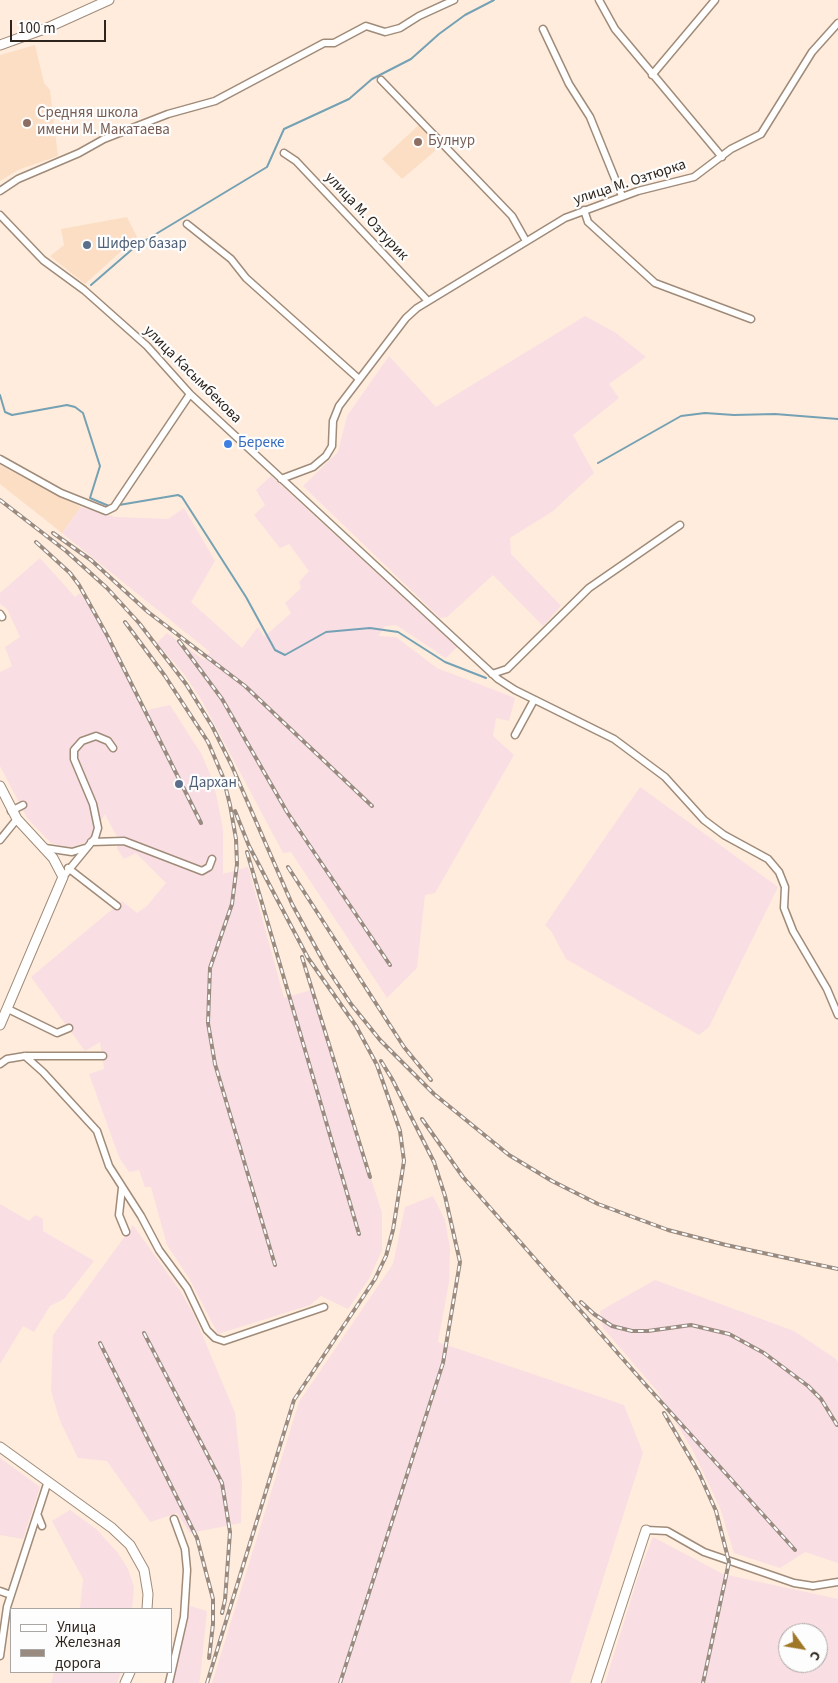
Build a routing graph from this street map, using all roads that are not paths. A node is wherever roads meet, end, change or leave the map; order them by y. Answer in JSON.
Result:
{"nodes":[{"id":1,"x":454,"y":0,"type":"edge"},
{"id":2,"x":599,"y":0,"type":"edge"},
{"id":3,"x":715,"y":0,"type":"edge"},
{"id":4,"x":104,"y":1,"type":"edge"},
{"id":5,"x":838,"y":23,"type":"edge"},
{"id":6,"x":543,"y":28,"type":"dead end"},
{"id":7,"x":0,"y":45,"type":"edge"},
{"id":8,"x":652,"y":75,"type":"junction"},
{"id":9,"x":381,"y":80,"type":"dead end"},
{"id":10,"x":284,"y":153,"type":"dead end"},
{"id":11,"x":722,"y":156,"type":"junction"},
{"id":12,"x":0,"y":192,"type":"edge"},
{"id":13,"x":622,"y":196,"type":"junction"},
{"id":14,"x":584,"y":210,"type":"junction"},
{"id":15,"x":0,"y":214,"type":"edge"},
{"id":16,"x":187,"y":224,"type":"dead end"},
{"id":17,"x":526,"y":241,"type":"junction"},
{"id":18,"x":428,"y":301,"type":"junction"},
{"id":19,"x":751,"y":319,"type":"dead end"},
{"id":20,"x":359,"y":379,"type":"junction"},
{"id":21,"x":190,"y":394,"type":"junction"},
{"id":22,"x":0,"y":459,"type":"edge"},
{"id":23,"x":281,"y":478,"type":"junction"},
{"id":24,"x":680,"y":525,"type":"dead end"},
{"id":25,"x":495,"y":676,"type":"junction"},
{"id":26,"x":534,"y":700,"type":"junction"},
{"id":27,"x":515,"y":735,"type":"dead end"},
{"id":28,"x":113,"y":748,"type":"dead end"},
{"id":29,"x":0,"y":786,"type":"edge"},
{"id":30,"x":22,"y":805,"type":"dead end"},
{"id":31,"x":14,"y":815,"type":"junction"},
{"id":32,"x":0,"y":840,"type":"edge"},
{"id":33,"x":91,"y":842,"type":"junction"},
{"id":34,"x":86,"y":847,"type":"junction"},
{"id":35,"x":45,"y":848,"type":"junction"},
{"id":36,"x":212,"y":860,"type":"dead end"},
{"id":37,"x":68,"y":868,"type":"junction"},
{"id":38,"x":63,"y":877,"type":"junction"},
{"id":39,"x":117,"y":906,"type":"dead end"},
{"id":40,"x":8,"y":1010,"type":"junction"},
{"id":41,"x":838,"y":1015,"type":"edge"},
{"id":42,"x":0,"y":1024,"type":"edge"},
{"id":43,"x":69,"y":1028,"type":"dead end"},
{"id":44,"x":25,"y":1056,"type":"junction"},
{"id":45,"x":103,"y":1056,"type":"dead end"},
{"id":46,"x":0,"y":1064,"type":"edge"},
{"id":47,"x":122,"y":1188,"type":"junction"},
{"id":48,"x":126,"y":1232,"type":"dead end"},
{"id":49,"x":324,"y":1308,"type":"dead end"},
{"id":50,"x":0,"y":1447,"type":"edge"},
{"id":51,"x":48,"y":1481,"type":"junction"},
{"id":52,"x":38,"y":1516,"type":"junction"},
{"id":53,"x":174,"y":1520,"type":"dead end"},
{"id":54,"x":42,"y":1526,"type":"dead end"},
{"id":55,"x":646,"y":1530,"type":"joint"},
{"id":56,"x":838,"y":1582,"type":"edge"},
{"id":57,"x":0,"y":1591,"type":"edge"},
{"id":58,"x":10,"y":1595,"type":"junction"},
{"id":59,"x":147,"y":1608,"type":"edge"},
{"id":60,"x":0,"y":1656,"type":"edge"},
{"id":61,"x":172,"y":1670,"type":"edge"},
{"id":62,"x":596,"y":1683,"type":"edge"}],
"edges":[{"from":1,"to":12,"type":"street"},
{"from":2,"to":8,"type":"street"},
{"from":3,"to":8,"type":"street"},
{"from":4,"to":7,"type":"street"},
{"from":5,"to":11,"type":"street","name":"улица М. Озтюрка"},
{"from":6,"to":13,"type":"street"},
{"from":8,"to":11,"type":"street"},
{"from":9,"to":17,"type":"street"},
{"from":10,"to":18,"type":"street","name":"улица М. Озтурик"},
{"from":11,"to":13,"type":"street","name":"улица М. Озтюрка"},
{"from":13,"to":14,"type":"street","name":"улица М. Озтюрка"},
{"from":14,"to":17,"type":"street","name":"улица М. Озтюрка"},
{"from":14,"to":19,"type":"street"},
{"from":15,"to":21,"type":"street","name":"улица Касымбекова"},
{"from":16,"to":20,"type":"street"},
{"from":17,"to":18,"type":"street","name":"улица М. Озтюрка"},
{"from":18,"to":20,"type":"street","name":"улица М. Озтюрка"},
{"from":20,"to":23,"type":"street","name":"улица М. Озтюрка"},
{"from":21,"to":22,"type":"street"},
{"from":21,"to":23,"type":"street","name":"улица Касымбекова"},
{"from":23,"to":25,"type":"street","name":"улица Касымбекова"},
{"from":24,"to":25,"type":"street"},
{"from":25,"to":26,"type":"street","name":"улица Касымбекова"},
{"from":26,"to":27,"type":"street"},
{"from":26,"to":41,"type":"street","name":"улица Касымбекова"},
{"from":28,"to":33,"type":"street"},
{"from":29,"to":31,"type":"street"},
{"from":30,"to":31,"type":"street"},
{"from":31,"to":32,"type":"street"},
{"from":31,"to":35,"type":"street"},
{"from":33,"to":34,"type":"street"},
{"from":33,"to":36,"type":"street"},
{"from":34,"to":35,"type":"street"},
{"from":34,"to":37,"type":"street"},
{"from":35,"to":38,"type":"street"},
{"from":37,"to":38,"type":"street"},
{"from":37,"to":39,"type":"street"},
{"from":38,"to":40,"type":"street"},
{"from":40,"to":42,"type":"street"},
{"from":40,"to":43,"type":"street"},
{"from":44,"to":45,"type":"street"},
{"from":44,"to":46,"type":"street"},
{"from":44,"to":47,"type":"street"},
{"from":47,"to":48,"type":"street"},
{"from":47,"to":49,"type":"street"},
{"from":50,"to":51,"type":"street"},
{"from":51,"to":52,"type":"street"},
{"from":51,"to":59,"type":"street"},
{"from":52,"to":54,"type":"street"},
{"from":52,"to":58,"type":"street"},
{"from":53,"to":61,"type":"street"},
{"from":55,"to":56,"type":"street"},
{"from":55,"to":62,"type":"street"},
{"from":57,"to":58,"type":"street"},
{"from":58,"to":60,"type":"street"}]}
